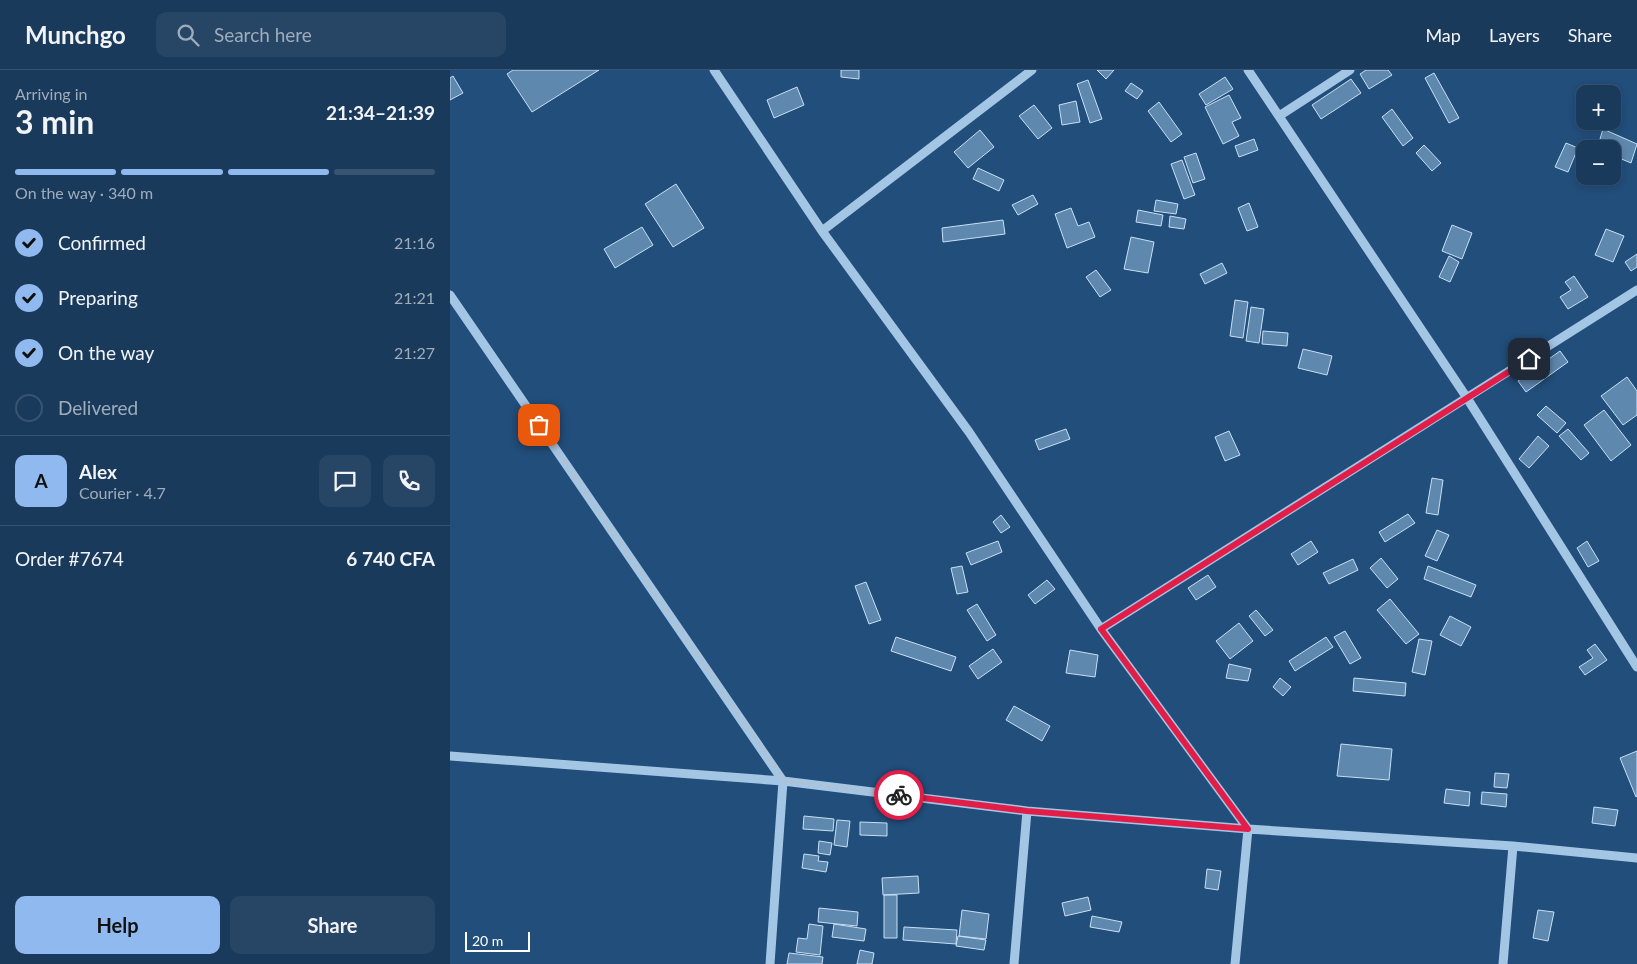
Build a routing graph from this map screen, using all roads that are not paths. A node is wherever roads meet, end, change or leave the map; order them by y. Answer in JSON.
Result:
{"nodes":[{"id":1,"x":714,"y":70,"type":"edge"},
{"id":2,"x":1032,"y":70,"type":"edge"},
{"id":3,"x":1248,"y":70,"type":"edge"},
{"id":4,"x":1350,"y":70,"type":"edge"},
{"id":5,"x":1279,"y":116,"type":"junction"},
{"id":6,"x":822,"y":231,"type":"junction"},
{"id":7,"x":1637,"y":290,"type":"edge"},
{"id":8,"x":450,"y":295,"type":"edge"},
{"id":9,"x":1467,"y":398,"type":"junction"},
{"id":10,"x":1101,"y":629,"type":"junction"},
{"id":11,"x":1637,"y":667,"type":"edge"},
{"id":12,"x":450,"y":756,"type":"edge"},
{"id":13,"x":784,"y":781,"type":"junction"},
{"id":14,"x":1027,"y":811,"type":"junction"},
{"id":15,"x":1248,"y":829,"type":"junction"},
{"id":16,"x":1513,"y":846,"type":"junction"},
{"id":17,"x":1637,"y":858,"type":"edge"},
{"id":18,"x":770,"y":964,"type":"edge"},
{"id":19,"x":1014,"y":964,"type":"edge"},
{"id":20,"x":1235,"y":964,"type":"edge"},
{"id":21,"x":1503,"y":964,"type":"edge"}],
"edges":[{"from":1,"to":6,"type":"street"},
{"from":2,"to":6,"type":"street"},
{"from":3,"to":5,"type":"street"},
{"from":4,"to":5,"type":"street"},
{"from":5,"to":9,"type":"street"},
{"from":6,"to":10,"type":"street"},
{"from":7,"to":9,"type":"street"},
{"from":8,"to":13,"type":"street"},
{"from":9,"to":10,"type":"street"},
{"from":9,"to":11,"type":"street"},
{"from":10,"to":15,"type":"street"},
{"from":12,"to":13,"type":"street"},
{"from":13,"to":14,"type":"street"},
{"from":13,"to":18,"type":"street"},
{"from":14,"to":15,"type":"street"},
{"from":14,"to":19,"type":"street"},
{"from":15,"to":16,"type":"street"},
{"from":15,"to":20,"type":"street"},
{"from":16,"to":17,"type":"street"},
{"from":16,"to":21,"type":"street"}]}
